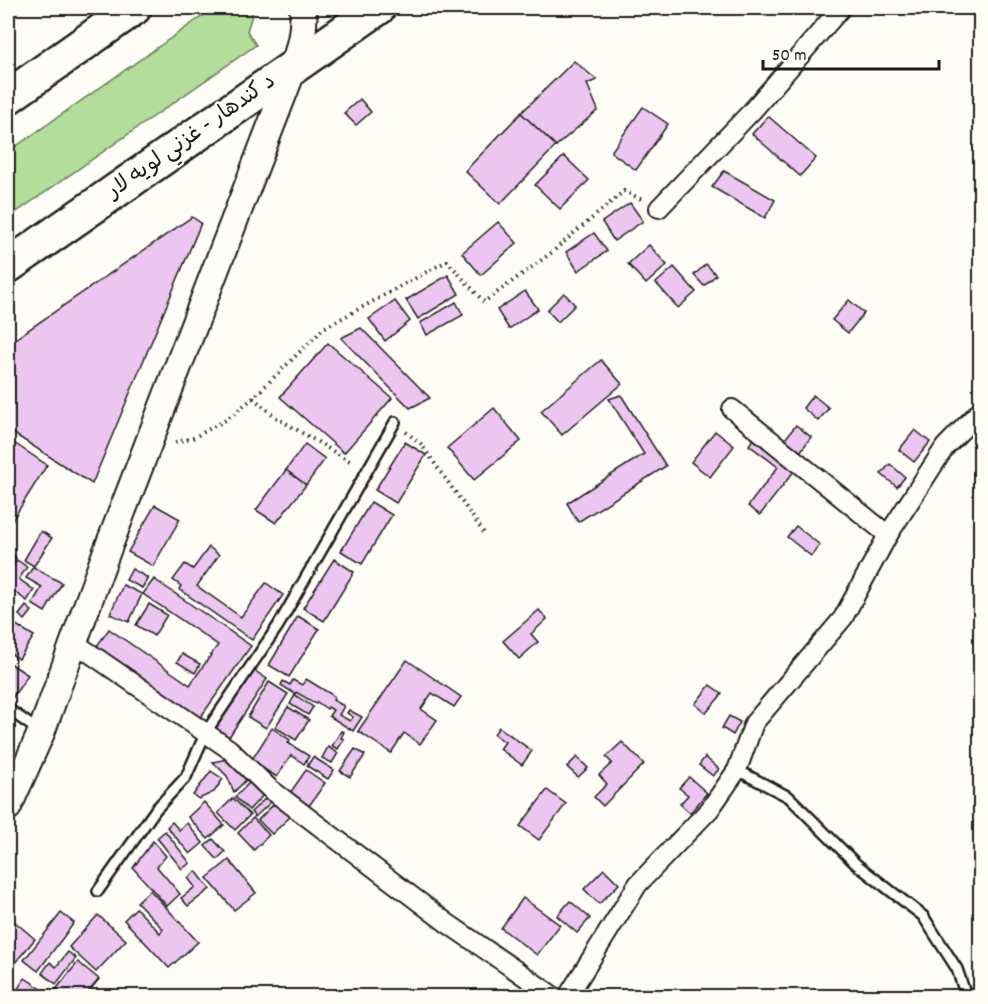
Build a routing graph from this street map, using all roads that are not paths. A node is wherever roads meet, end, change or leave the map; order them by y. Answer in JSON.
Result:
{"nodes":[{"id":1,"x":134,"y":8,"type":"edge"},
{"id":2,"x":303,"y":8,"type":"edge"},
{"id":3,"x":378,"y":8,"type":"edge"},
{"id":4,"x":841,"y":8,"type":"edge"},
{"id":5,"x":294,"y":66,"type":"junction"},
{"id":6,"x":8,"y":97,"type":"edge"},
{"id":7,"x":658,"y":208,"type":"road end"},
{"id":8,"x":8,"y":266,"type":"edge"},
{"id":9,"x":732,"y":409,"type":"dead end"},
{"id":10,"x":981,"y":411,"type":"edge"},
{"id":11,"x":395,"y":422,"type":"road end"},
{"id":12,"x":888,"y":535,"type":"junction"},
{"id":13,"x":75,"y":643,"type":"junction"},
{"id":14,"x":8,"y":709,"type":"edge"},
{"id":15,"x":206,"y":732,"type":"junction"},
{"id":16,"x":41,"y":733,"type":"junction"},
{"id":17,"x":737,"y":770,"type":"junction"},
{"id":18,"x":8,"y":807,"type":"edge"},
{"id":19,"x":98,"y":891,"type":"dead end"},
{"id":20,"x":554,"y":996,"type":"edge"},
{"id":21,"x":568,"y":996,"type":"edge"},
{"id":22,"x":966,"y":996,"type":"edge"}],
"edges":[{"from":1,"to":6,"type":"highway"},
{"from":2,"to":5,"type":"street"},
{"from":3,"to":5,"type":"highway","name":"د کندهار - غزني لويه لار"},
{"from":4,"to":7,"type":"street"},
{"from":5,"to":8,"type":"highway","name":"د کندهار - غزني لويه لار"},
{"from":5,"to":13,"type":"street"},
{"from":9,"to":12,"type":"street"},
{"from":10,"to":12,"type":"street"},
{"from":11,"to":15,"type":"lane"},
{"from":12,"to":17,"type":"street"},
{"from":13,"to":15,"type":"street"},
{"from":13,"to":16,"type":"street"},
{"from":14,"to":16,"type":"lane"},
{"from":15,"to":19,"type":"lane"},
{"from":15,"to":20,"type":"street"},
{"from":16,"to":18,"type":"street"},
{"from":17,"to":21,"type":"street"},
{"from":17,"to":22,"type":"lane"}]}
